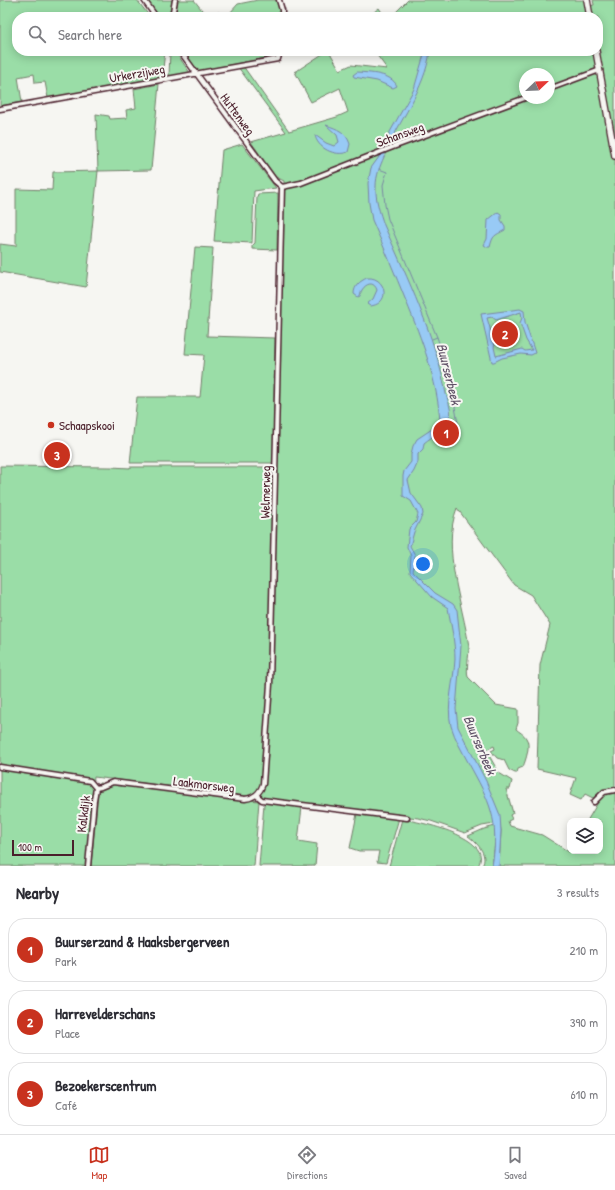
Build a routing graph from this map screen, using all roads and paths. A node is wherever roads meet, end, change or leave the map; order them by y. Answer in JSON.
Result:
{"nodes":[{"id":1,"x":144,"y":0,"type":"edge"},
{"id":2,"x":175,"y":0,"type":"edge"},
{"id":3,"x":279,"y":0,"type":"edge"},
{"id":4,"x":587,"y":0,"type":"edge"},
{"id":5,"x":152,"y":12,"type":"edge"},
{"id":6,"x":173,"y":12,"type":"edge"},
{"id":7,"x":282,"y":12,"type":"edge"},
{"id":8,"x":589,"y":12,"type":"edge"},
{"id":9,"x":184,"y":56,"type":"edge"},
{"id":10,"x":279,"y":56,"type":"edge"},
{"id":11,"x":597,"y":56,"type":"edge"},
{"id":12,"x":600,"y":70,"type":"junction"},
{"id":13,"x":196,"y":73,"type":"junction"},
{"id":14,"x":555,"y":87,"type":"edge"},
{"id":15,"x":519,"y":101,"type":"edge"},
{"id":16,"x":0,"y":109,"type":"edge"},
{"id":17,"x":615,"y":156,"type":"edge"},
{"id":18,"x":282,"y":187,"type":"junction"},
{"id":19,"x":0,"y":767,"type":"edge"},
{"id":20,"x":96,"y":788,"type":"junction"},
{"id":21,"x":615,"y":790,"type":"edge"},
{"id":22,"x":256,"y":795,"type":"junction"},
{"id":23,"x":594,"y":802,"type":"dead end"},
{"id":24,"x":407,"y":818,"type":"dead end"},
{"id":25,"x":88,"y":866,"type":"edge"}],
"edges":[{"from":1,"to":5,"type":"street"},
{"from":2,"to":6,"type":"street"},
{"from":3,"to":7,"type":"street"},
{"from":4,"to":8,"type":"main road"},
{"from":9,"to":13,"type":"street","name":"Huttenweg"},
{"from":10,"to":13,"type":"street","name":"Urkerzijweg"},
{"from":11,"to":12,"type":"main road"},
{"from":12,"to":14,"type":"street"},
{"from":12,"to":17,"type":"main road"},
{"from":13,"to":16,"type":"street","name":"Urkerzijweg"},
{"from":13,"to":18,"type":"street","name":"Huttenweg"},
{"from":15,"to":18,"type":"street","name":"Schansweg"},
{"from":18,"to":22,"type":"street","name":"Welmerweg"},
{"from":19,"to":20,"type":"street"},
{"from":20,"to":22,"type":"street","name":"Laakmorsweg"},
{"from":20,"to":25,"type":"street","name":"Kalkdijk"},
{"from":21,"to":23,"type":"street"},
{"from":22,"to":24,"type":"street","name":"Laakmorsweg"}]}
